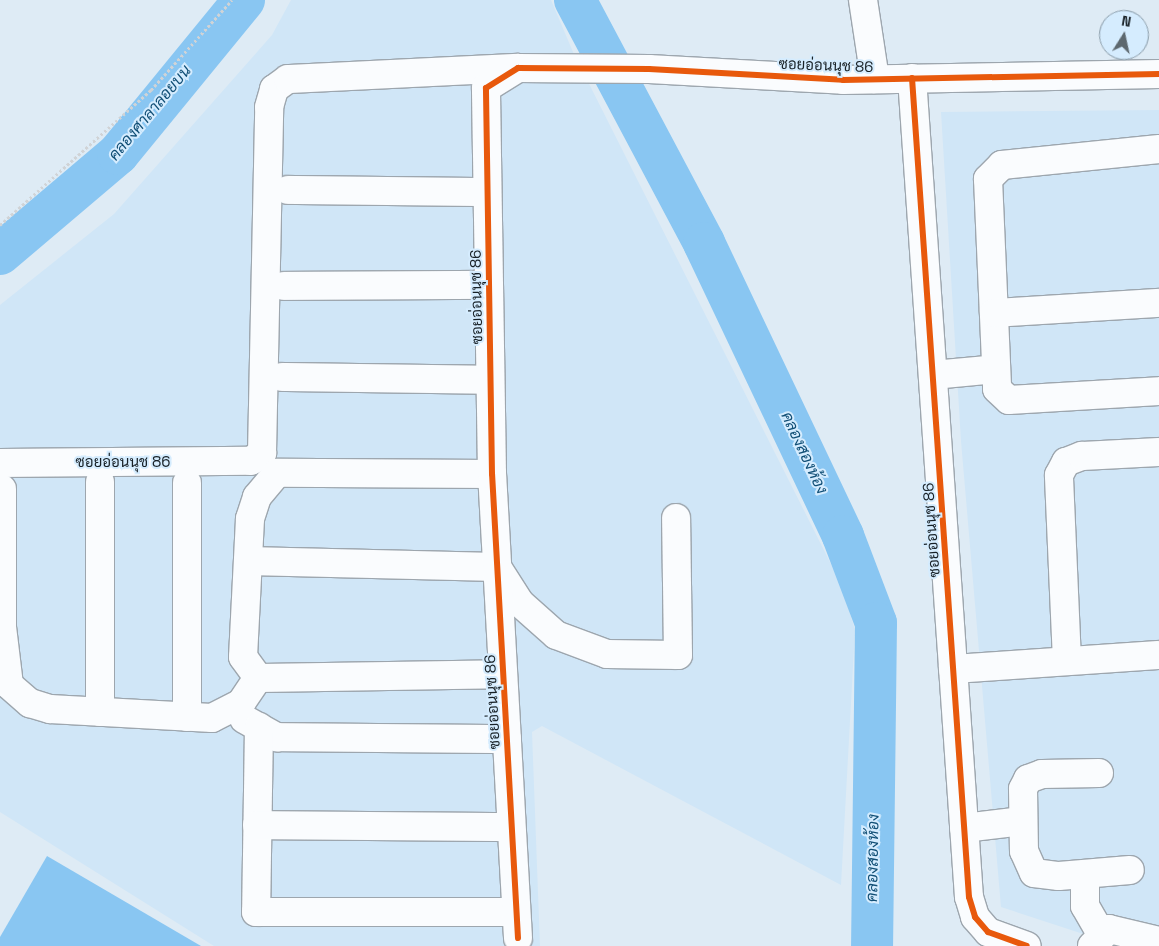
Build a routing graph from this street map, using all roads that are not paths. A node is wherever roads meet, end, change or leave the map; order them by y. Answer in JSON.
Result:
{"nodes":[{"id":1,"x":863,"y":0,"type":"edge"},
{"id":2,"x":518,"y":68,"type":"junction"},
{"id":3,"x":1159,"y":74,"type":"edge"},
{"id":4,"x":912,"y":78,"type":"junction"},
{"id":5,"x":875,"y":79,"type":"junction"},
{"id":6,"x":1159,"y":148,"type":"edge"},
{"id":7,"x":288,"y":190,"type":"dead end"},
{"id":8,"x":486,"y":192,"type":"junction"},
{"id":9,"x":488,"y":285,"type":"junction"},
{"id":10,"x":284,"y":286,"type":"dead end"},
{"id":11,"x":1159,"y":303,"type":"edge"},
{"id":12,"x":994,"y":313,"type":"junction"},
{"id":13,"x":996,"y":369,"type":"junction"},
{"id":14,"x":933,"y":375,"type":"junction"},
{"id":15,"x":282,"y":377,"type":"dead end"},
{"id":16,"x":490,"y":380,"type":"junction"},
{"id":17,"x":1159,"y":391,"type":"edge"},
{"id":18,"x":1159,"y":452,"type":"edge"},
{"id":19,"x":492,"y":474,"type":"junction"},
{"id":20,"x":1,"y":476,"type":"edge"},
{"id":21,"x":100,"y":482,"type":"dead end"},
{"id":22,"x":187,"y":483,"type":"dead end"},
{"id":23,"x":676,"y":518,"type":"dead end"},
{"id":24,"x":248,"y":562,"type":"junction"},
{"id":25,"x":497,"y":567,"type":"junction"},
{"id":26,"x":1159,"y":655,"type":"edge"},
{"id":27,"x":1067,"y":661,"type":"junction"},
{"id":28,"x":954,"y":668,"type":"junction"},
{"id":29,"x":503,"y":674,"type":"junction"},
{"id":30,"x":258,"y":678,"type":"junction"},
{"id":31,"x":228,"y":710,"type":"junction"},
{"id":32,"x":100,"y":712,"type":"junction"},
{"id":33,"x":188,"y":717,"type":"junction"},
{"id":34,"x":259,"y":727,"type":"junction"},
{"id":35,"x":507,"y":739,"type":"junction"},
{"id":36,"x":1099,"y":773,"type":"dead end"},
{"id":37,"x":1023,"y":821,"type":"junction"},
{"id":38,"x":257,"y":825,"type":"junction"},
{"id":39,"x":511,"y":827,"type":"junction"},
{"id":40,"x":964,"y":828,"type":"junction"},
{"id":41,"x":1130,"y":870,"type":"dead end"},
{"id":42,"x":1085,"y":874,"type":"junction"},
{"id":43,"x":987,"y":939,"type":"edge"},
{"id":44,"x":1097,"y":941,"type":"edge"},
{"id":45,"x":1159,"y":941,"type":"edge"},
{"id":46,"x":1027,"y":946,"type":"edge"}],
"edges":[{"from":1,"to":5,"type":"street"},
{"from":2,"to":5,"type":"street","name":"ซอยอ่อนนุช 86"},
{"from":2,"to":8,"type":"street","name":"ซอยอ่อนนุช 86"},
{"from":2,"to":20,"type":"street","name":"ซอยอ่อนนุช 86"},
{"from":3,"to":4,"type":"street","name":"ซอยอ่อนนุช 86"},
{"from":4,"to":5,"type":"street","name":"ซอยอ่อนนุช 86"},
{"from":4,"to":14,"type":"street","name":"ซอยอ่อนนุช 86"},
{"from":6,"to":12,"type":"street"},
{"from":7,"to":8,"type":"street"},
{"from":8,"to":9,"type":"street","name":"ซอยอ่อนนุช 86"},
{"from":9,"to":10,"type":"street"},
{"from":9,"to":16,"type":"street","name":"ซอยอ่อนนุช 86"},
{"from":11,"to":12,"type":"street"},
{"from":12,"to":13,"type":"street"},
{"from":13,"to":14,"type":"street"},
{"from":13,"to":17,"type":"street"},
{"from":14,"to":28,"type":"street","name":"ซอยอ่อนนุช 86"},
{"from":15,"to":16,"type":"street"},
{"from":16,"to":19,"type":"street","name":"ซอยอ่อนนุช 86"},
{"from":18,"to":27,"type":"street"},
{"from":19,"to":24,"type":"street"},
{"from":19,"to":25,"type":"street","name":"ซอยอ่อนนุช 86"},
{"from":20,"to":32,"type":"street"},
{"from":21,"to":32,"type":"street"},
{"from":22,"to":33,"type":"street"},
{"from":23,"to":25,"type":"street"},
{"from":24,"to":25,"type":"street"},
{"from":24,"to":30,"type":"street"},
{"from":25,"to":29,"type":"street","name":"ซอยอ่อนนุช 86"},
{"from":26,"to":27,"type":"street"},
{"from":27,"to":28,"type":"street"},
{"from":28,"to":40,"type":"street","name":"ซอยอ่อนนุช 86"},
{"from":29,"to":30,"type":"street"},
{"from":29,"to":35,"type":"street","name":"ซอยอ่อนนุช 86"},
{"from":30,"to":31,"type":"street"},
{"from":31,"to":33,"type":"street"},
{"from":31,"to":34,"type":"street"},
{"from":32,"to":33,"type":"street"},
{"from":34,"to":35,"type":"street"},
{"from":34,"to":38,"type":"street"},
{"from":35,"to":39,"type":"street","name":"ซอยอ่อนนุช 86"},
{"from":36,"to":37,"type":"street"},
{"from":37,"to":40,"type":"street"},
{"from":37,"to":42,"type":"street"},
{"from":38,"to":39,"type":"street"},
{"from":38,"to":39,"type":"street","name":"ซอยอ่อนนุช 86"},
{"from":40,"to":43,"type":"street","name":"ซอยอ่อนนุช 86"},
{"from":41,"to":42,"type":"street"},
{"from":42,"to":44,"type":"street"},
{"from":43,"to":46,"type":"street","name":"ซอยอ่อนนุช 86"},
{"from":44,"to":45,"type":"street"}]}
